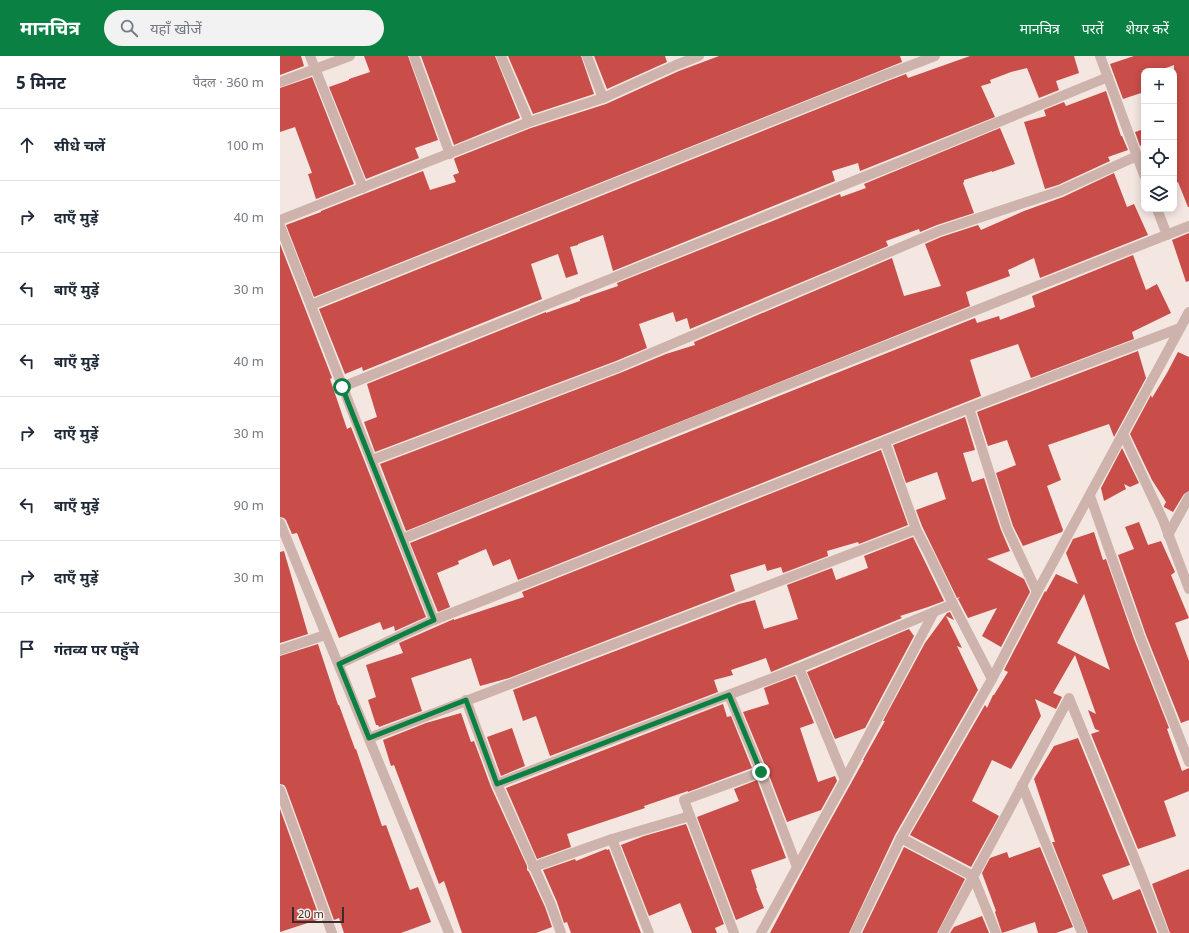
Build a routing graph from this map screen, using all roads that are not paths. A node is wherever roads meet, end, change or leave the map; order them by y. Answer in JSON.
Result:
{"nodes":[{"id":1,"x":310,"y":56,"type":"edge"},
{"id":2,"x":350,"y":56,"type":"edge"},
{"id":3,"x":414,"y":56,"type":"edge"},
{"id":4,"x":501,"y":56,"type":"edge"},
{"id":5,"x":587,"y":56,"type":"edge"},
{"id":6,"x":699,"y":56,"type":"edge"},
{"id":7,"x":935,"y":56,"type":"edge"},
{"id":8,"x":1100,"y":56,"type":"edge"},
{"id":9,"x":674,"y":60,"type":"edge"},
{"id":10,"x":316,"y":70,"type":"junction"},
{"id":11,"x":1108,"y":77,"type":"junction"},
{"id":12,"x":280,"y":82,"type":"edge"},
{"id":13,"x":603,"y":98,"type":"junction"},
{"id":14,"x":529,"y":122,"type":"junction"},
{"id":15,"x":450,"y":154,"type":"junction"},
{"id":16,"x":1137,"y":156,"type":"junction"},
{"id":17,"x":1141,"y":167,"type":"edge"},
{"id":18,"x":363,"y":188,"type":"junction"},
{"id":19,"x":1158,"y":212,"type":"edge"},
{"id":20,"x":280,"y":220,"type":"edge"},
{"id":21,"x":280,"y":226,"type":"edge"},
{"id":22,"x":1189,"y":226,"type":"edge"},
{"id":23,"x":1166,"y":235,"type":"junction"},
{"id":24,"x":311,"y":305,"type":"junction"},
{"id":25,"x":1189,"y":312,"type":"edge"},
{"id":26,"x":1180,"y":328,"type":"junction"},
{"id":27,"x":342,"y":387,"type":"junction"},
{"id":28,"x":969,"y":408,"type":"junction"},
{"id":29,"x":1123,"y":434,"type":"junction"},
{"id":30,"x":885,"y":442,"type":"junction"},
{"id":31,"x":372,"y":460,"type":"junction"},
{"id":32,"x":1090,"y":496,"type":"junction"},
{"id":33,"x":1189,"y":497,"type":"edge"},
{"id":34,"x":280,"y":524,"type":"edge"},
{"id":35,"x":916,"y":529,"type":"junction"},
{"id":36,"x":1168,"y":535,"type":"junction"},
{"id":37,"x":282,"y":538,"type":"edge"},
{"id":38,"x":402,"y":539,"type":"junction"},
{"id":39,"x":1189,"y":589,"type":"edge"},
{"id":40,"x":1037,"y":592,"type":"junction"},
{"id":41,"x":953,"y":604,"type":"junction"},
{"id":42,"x":934,"y":612,"type":"junction"},
{"id":43,"x":434,"y":620,"type":"junction"},
{"id":44,"x":325,"y":635,"type":"junction"},
{"id":45,"x":280,"y":650,"type":"edge"},
{"id":46,"x":339,"y":664,"type":"junction"},
{"id":47,"x":799,"y":668,"type":"junction"},
{"id":48,"x":992,"y":679,"type":"junction"},
{"id":49,"x":729,"y":695,"type":"junction"},
{"id":50,"x":466,"y":700,"type":"junction"},
{"id":51,"x":369,"y":738,"type":"junction"},
{"id":52,"x":1189,"y":762,"type":"edge"},
{"id":53,"x":761,"y":772,"type":"junction"},
{"id":54,"x":845,"y":780,"type":"junction"},
{"id":55,"x":497,"y":784,"type":"junction"},
{"id":56,"x":1022,"y":785,"type":"junction"},
{"id":57,"x":280,"y":790,"type":"edge"},
{"id":58,"x":690,"y":816,"type":"junction"},
{"id":59,"x":901,"y":838,"type":"junction"},
{"id":60,"x":612,"y":839,"type":"junction"},
{"id":61,"x":797,"y":867,"type":"junction"},
{"id":62,"x":534,"y":868,"type":"junction"},
{"id":63,"x":973,"y":876,"type":"junction"},
{"id":64,"x":332,"y":933,"type":"edge"},
{"id":65,"x":448,"y":933,"type":"edge"},
{"id":66,"x":561,"y":933,"type":"edge"},
{"id":67,"x":649,"y":933,"type":"edge"},
{"id":68,"x":734,"y":933,"type":"edge"},
{"id":69,"x":761,"y":933,"type":"edge"},
{"id":70,"x":855,"y":933,"type":"edge"},
{"id":71,"x":943,"y":933,"type":"edge"},
{"id":72,"x":996,"y":933,"type":"edge"},
{"id":73,"x":1082,"y":933,"type":"edge"},
{"id":74,"x":1164,"y":933,"type":"edge"}],
"edges":[{"from":1,"to":10,"type":"street"},
{"from":2,"to":10,"type":"street"},
{"from":3,"to":15,"type":"street"},
{"from":4,"to":14,"type":"street"},
{"from":5,"to":13,"type":"street"},
{"from":6,"to":9,"type":"street"},
{"from":7,"to":24,"type":"street"},
{"from":8,"to":11,"type":"street"},
{"from":9,"to":13,"type":"street"},
{"from":10,"to":12,"type":"street"},
{"from":10,"to":18,"type":"street"},
{"from":11,"to":16,"type":"street"},
{"from":11,"to":27,"type":"street"},
{"from":13,"to":14,"type":"street"},
{"from":14,"to":15,"type":"street"},
{"from":15,"to":18,"type":"street"},
{"from":16,"to":17,"type":"street"},
{"from":16,"to":31,"type":"street"},
{"from":18,"to":20,"type":"street"},
{"from":19,"to":23,"type":"street"},
{"from":21,"to":24,"type":"street"},
{"from":22,"to":23,"type":"street"},
{"from":23,"to":38,"type":"street"},
{"from":24,"to":27,"type":"street"},
{"from":25,"to":26,"type":"street"},
{"from":26,"to":28,"type":"street"},
{"from":26,"to":29,"type":"street"},
{"from":27,"to":31,"type":"street"},
{"from":28,"to":30,"type":"street"},
{"from":28,"to":40,"type":"street"},
{"from":29,"to":32,"type":"street"},
{"from":29,"to":36,"type":"street"},
{"from":30,"to":35,"type":"street"},
{"from":30,"to":43,"type":"street"},
{"from":31,"to":38,"type":"street"},
{"from":32,"to":40,"type":"street"},
{"from":32,"to":52,"type":"street"},
{"from":33,"to":36,"type":"street"},
{"from":34,"to":37,"type":"street"},
{"from":35,"to":41,"type":"street"},
{"from":35,"to":50,"type":"street"},
{"from":36,"to":39,"type":"street"},
{"from":37,"to":44,"type":"street"},
{"from":38,"to":43,"type":"street"},
{"from":40,"to":48,"type":"street"},
{"from":41,"to":42,"type":"street"},
{"from":41,"to":48,"type":"street"},
{"from":42,"to":47,"type":"street"},
{"from":42,"to":54,"type":"street"},
{"from":43,"to":46,"type":"street"},
{"from":44,"to":45,"type":"street"},
{"from":44,"to":46,"type":"street"},
{"from":46,"to":51,"type":"street"},
{"from":47,"to":49,"type":"street"},
{"from":47,"to":54,"type":"street"},
{"from":48,"to":59,"type":"street"},
{"from":49,"to":53,"type":"street"},
{"from":49,"to":55,"type":"street"},
{"from":50,"to":51,"type":"street"},
{"from":50,"to":55,"type":"street"},
{"from":51,"to":65,"type":"street"},
{"from":53,"to":58,"type":"street"},
{"from":53,"to":61,"type":"street"},
{"from":54,"to":61,"type":"street"},
{"from":55,"to":62,"type":"street"},
{"from":56,"to":63,"type":"street"},
{"from":56,"to":73,"type":"street"},
{"from":56,"to":74,"type":"street"},
{"from":57,"to":64,"type":"street"},
{"from":58,"to":60,"type":"street"},
{"from":58,"to":68,"type":"street"},
{"from":59,"to":63,"type":"street"},
{"from":59,"to":70,"type":"street"},
{"from":60,"to":62,"type":"street"},
{"from":60,"to":67,"type":"street"},
{"from":61,"to":69,"type":"street"},
{"from":62,"to":66,"type":"street"},
{"from":63,"to":71,"type":"street"},
{"from":63,"to":72,"type":"street"}]}
